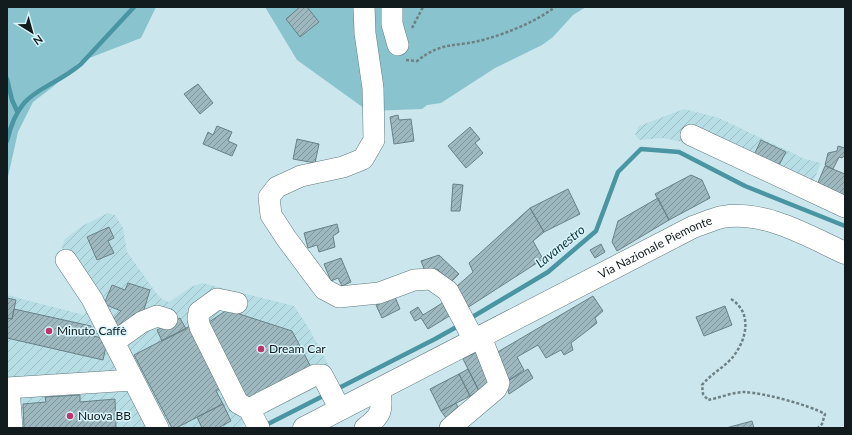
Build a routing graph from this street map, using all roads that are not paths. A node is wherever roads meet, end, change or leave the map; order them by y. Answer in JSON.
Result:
{"nodes":[{"id":1,"x":364,"y":7,"type":"edge"},
{"id":2,"x":392,"y":7,"type":"edge"},
{"id":3,"x":398,"y":45,"type":"road end"},
{"id":4,"x":691,"y":135,"type":"dead end"},
{"id":5,"x":845,"y":207,"type":"edge"},
{"id":6,"x":844,"y":250,"type":"edge"},
{"id":7,"x":66,"y":260,"type":"dead end"},
{"id":8,"x":237,"y":303,"type":"dead end"},
{"id":9,"x":167,"y":319,"type":"dead end"},
{"id":10,"x":478,"y":338,"type":"junction"},
{"id":11,"x":114,"y":342,"type":"junction"},
{"id":12,"x":133,"y":380,"type":"junction"},
{"id":13,"x":8,"y":388,"type":"edge"},
{"id":14,"x":380,"y":389,"type":"junction"},
{"id":15,"x":250,"y":409,"type":"junction"},
{"id":16,"x":340,"y":409,"type":"junction"},
{"id":17,"x":12,"y":428,"type":"edge"},
{"id":18,"x":158,"y":428,"type":"edge"},
{"id":19,"x":259,"y":428,"type":"edge"},
{"id":20,"x":304,"y":428,"type":"edge"},
{"id":21,"x":365,"y":428,"type":"edge"},
{"id":22,"x":450,"y":428,"type":"edge"}],
"edges":[{"from":1,"to":10,"type":"street"},
{"from":2,"to":3,"type":"street"},
{"from":4,"to":5,"type":"street"},
{"from":6,"to":10,"type":"main road","name":"Via Nazionale Piemonte"},
{"from":7,"to":11,"type":"street"},
{"from":8,"to":15,"type":"street"},
{"from":9,"to":11,"type":"street"},
{"from":10,"to":14,"type":"main road","name":"Via Nazionale Piemonte"},
{"from":10,"to":22,"type":"street"},
{"from":11,"to":12,"type":"street"},
{"from":12,"to":13,"type":"street"},
{"from":12,"to":18,"type":"street"},
{"from":13,"to":17,"type":"street"},
{"from":14,"to":16,"type":"main road","name":"Via Nazionale Piemonte"},
{"from":14,"to":21,"type":"street"},
{"from":15,"to":16,"type":"street"},
{"from":15,"to":19,"type":"street"},
{"from":16,"to":20,"type":"main road","name":"Via Nazionale Piemonte"}]}
